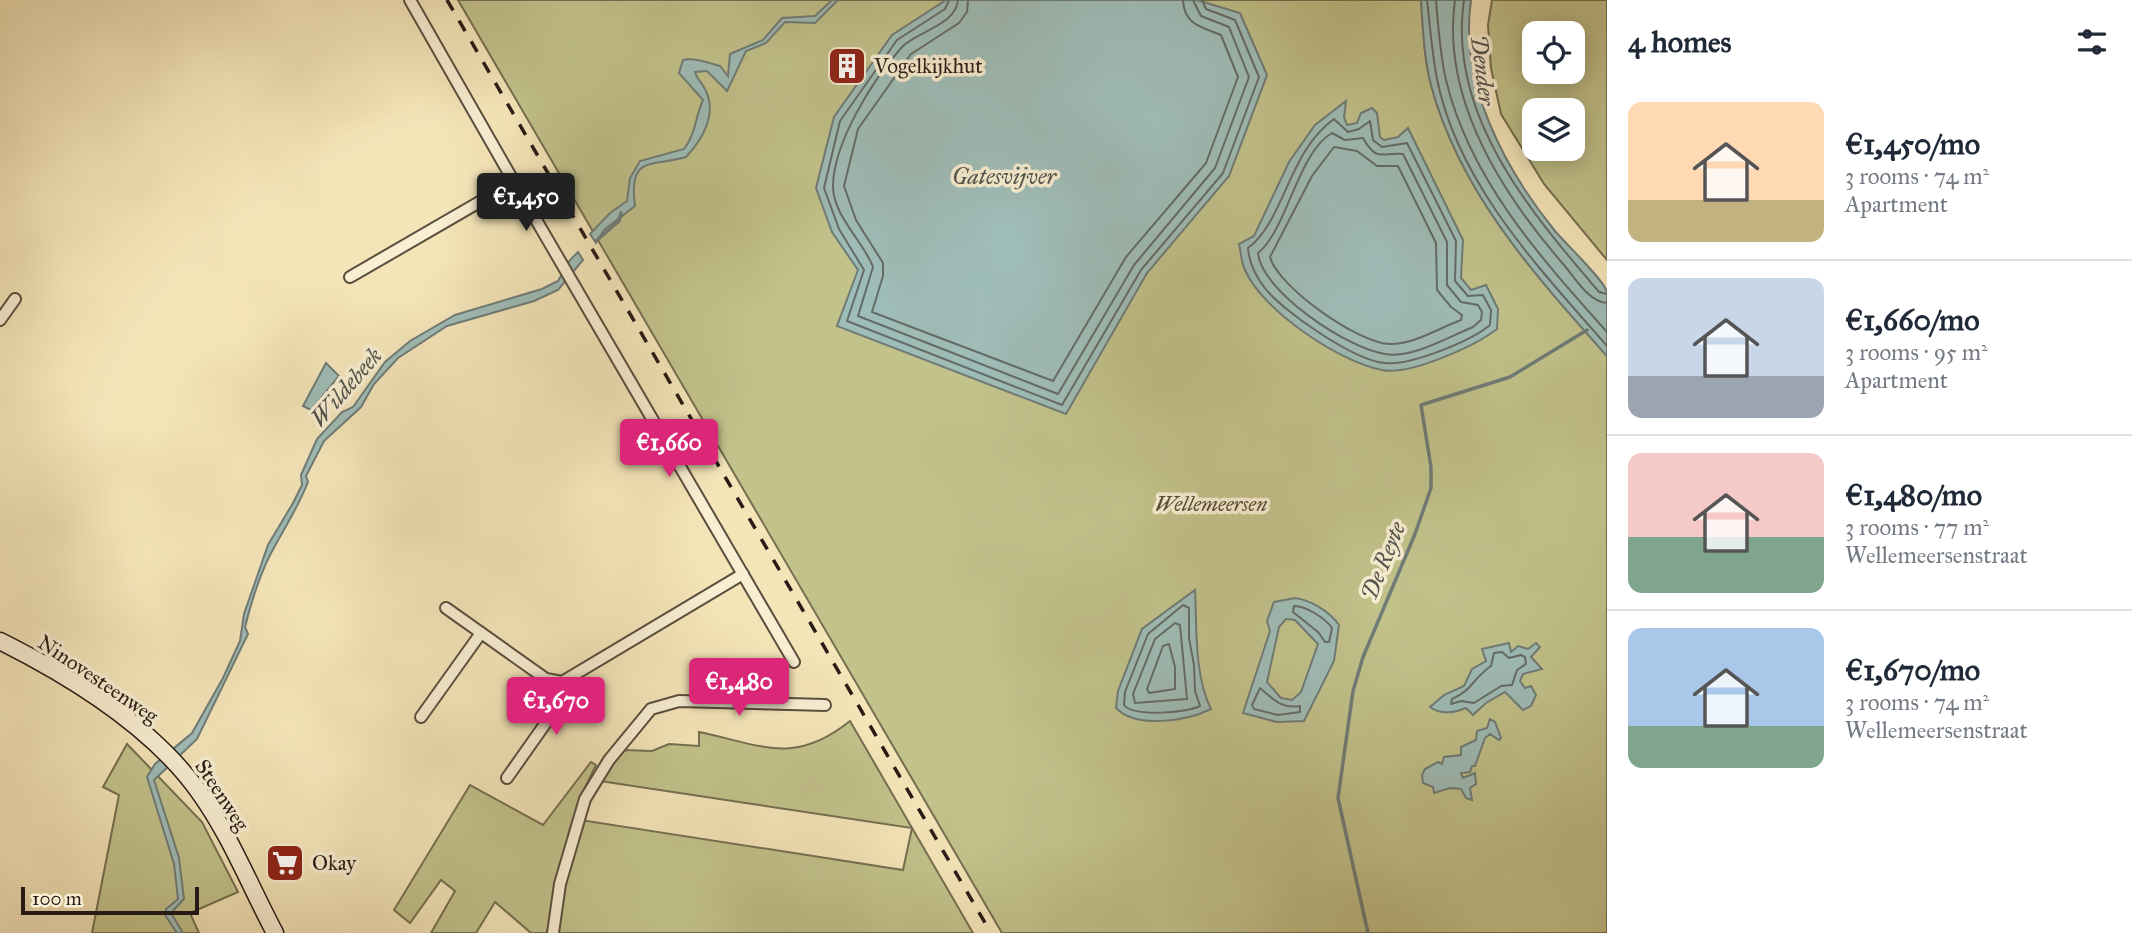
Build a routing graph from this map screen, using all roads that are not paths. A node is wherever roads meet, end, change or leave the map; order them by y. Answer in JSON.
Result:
{"nodes":[{"id":1,"x":410,"y":0,"type":"edge"},
{"id":2,"x":514,"y":182,"type":"junction"},
{"id":3,"x":350,"y":277,"type":"dead end"},
{"id":4,"x":15,"y":299,"type":"dead end"},
{"id":5,"x":0,"y":320,"type":"edge"},
{"id":6,"x":743,"y":574,"type":"junction"},
{"id":7,"x":446,"y":608,"type":"dead end"},
{"id":8,"x":481,"y":633,"type":"junction"},
{"id":9,"x":0,"y":641,"type":"edge"},
{"id":10,"x":794,"y":662,"type":"dead end"},
{"id":11,"x":562,"y":682,"type":"junction"},
{"id":12,"x":825,"y":705,"type":"dead end"},
{"id":13,"x":421,"y":717,"type":"dead end"},
{"id":14,"x":169,"y":756,"type":"joint"},
{"id":15,"x":507,"y":778,"type":"dead end"},
{"id":16,"x":275,"y":933,"type":"edge"},
{"id":17,"x":554,"y":933,"type":"edge"}],
"edges":[{"from":1,"to":2,"type":"street"},
{"from":2,"to":3,"type":"street"},
{"from":2,"to":6,"type":"street"},
{"from":4,"to":5,"type":"street"},
{"from":6,"to":10,"type":"street"},
{"from":6,"to":11,"type":"street"},
{"from":7,"to":8,"type":"street"},
{"from":8,"to":11,"type":"street"},
{"from":8,"to":13,"type":"street"},
{"from":9,"to":14,"type":"main road","name":"Ninovesteenweg"},
{"from":11,"to":15,"type":"street"},
{"from":12,"to":17,"type":"street"},
{"from":14,"to":16,"type":"main road","name":"Steenweg"}]}
